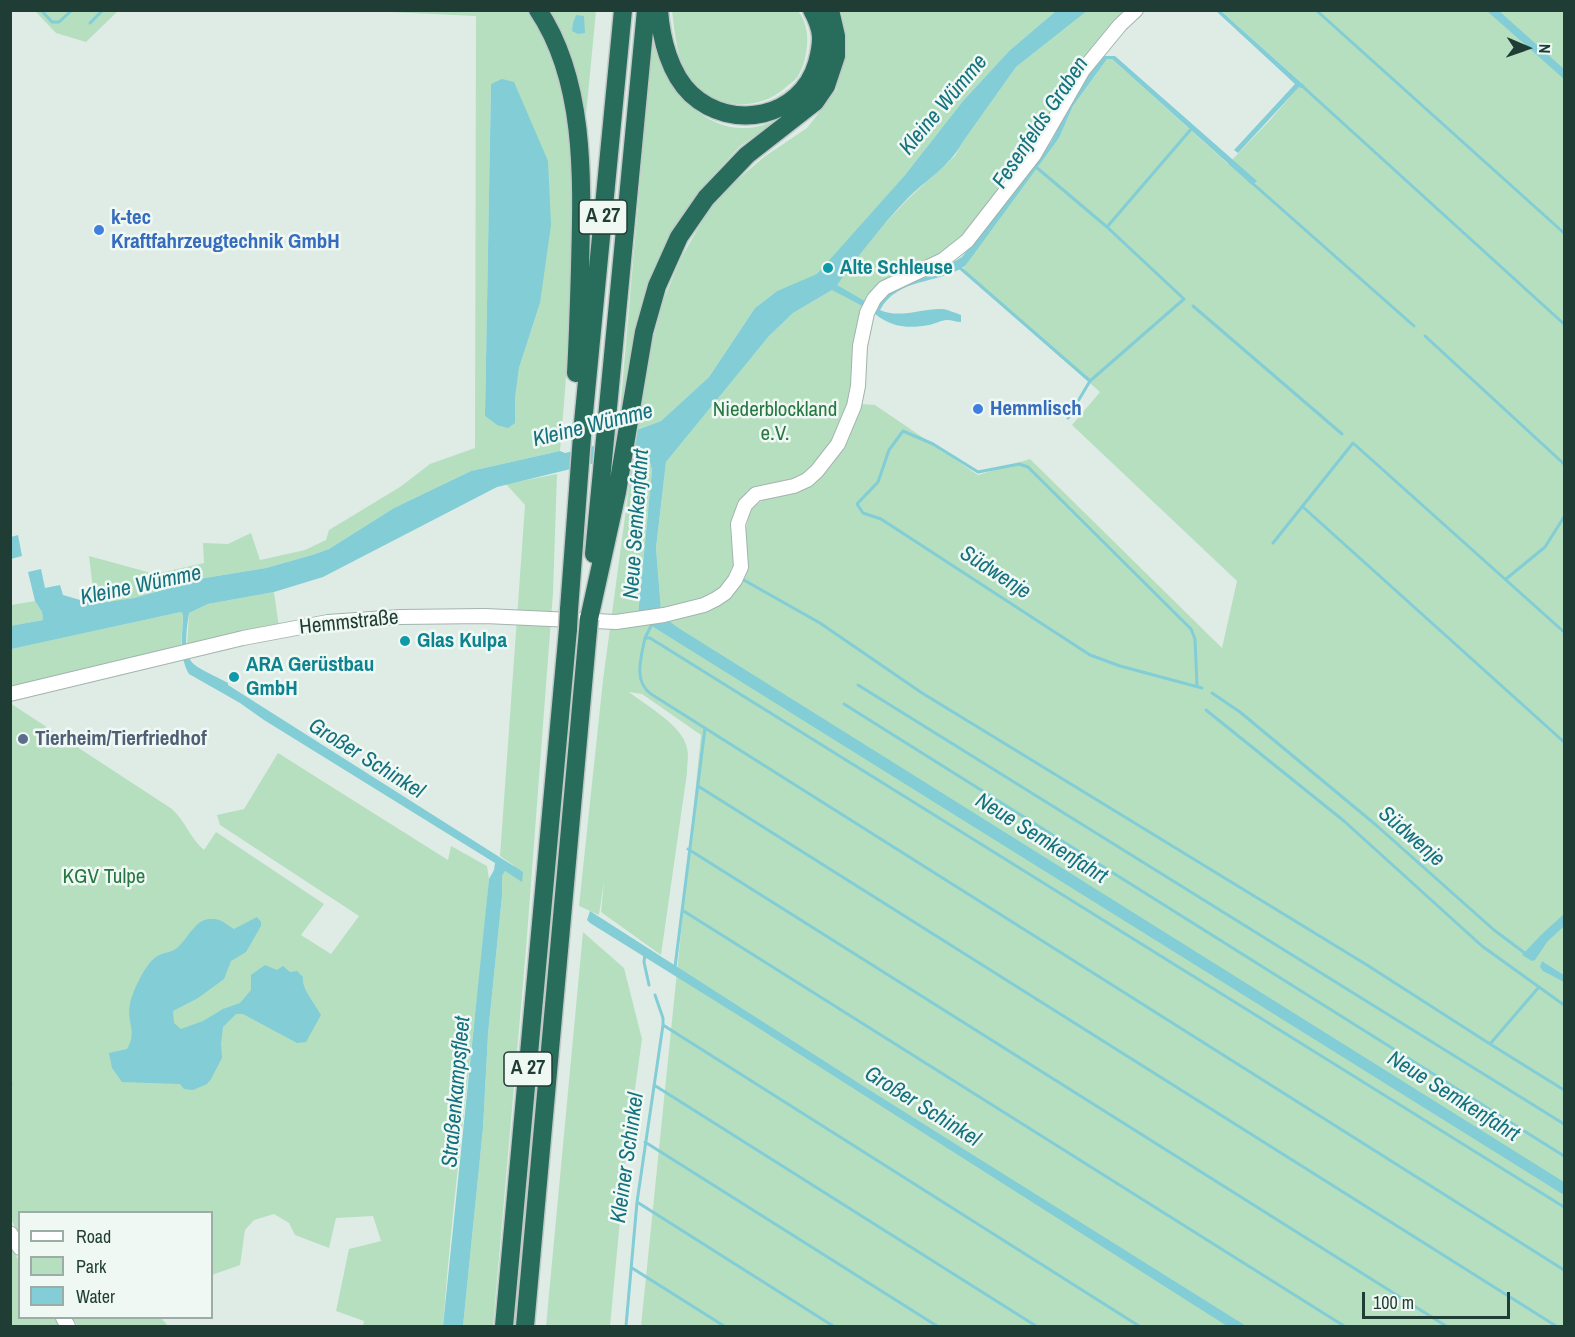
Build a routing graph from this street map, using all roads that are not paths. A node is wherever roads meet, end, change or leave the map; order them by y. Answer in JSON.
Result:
{"nodes":[{"id":1,"x":538,"y":10,"type":"edge"},
{"id":2,"x":623,"y":10,"type":"edge"},
{"id":3,"x":646,"y":10,"type":"edge"},
{"id":4,"x":659,"y":10,"type":"edge"},
{"id":5,"x":812,"y":10,"type":"edge"},
{"id":6,"x":830,"y":10,"type":"edge"},
{"id":7,"x":1137,"y":10,"type":"edge"},
{"id":8,"x":578,"y":423,"type":"junction"},
{"id":9,"x":609,"y":490,"type":"junction"},
{"id":10,"x":10,"y":694,"type":"edge"},
{"id":11,"x":504,"y":1326,"type":"edge"},
{"id":12,"x":525,"y":1326,"type":"edge"}],
"edges":[{"from":1,"to":8,"type":"highway"},
{"from":2,"to":8,"type":"highway","number":"A 27"},
{"from":3,"to":9,"type":"highway","number":"A 27"},
{"from":4,"to":5,"type":"highway"},
{"from":6,"to":9,"type":"highway"},
{"from":7,"to":10,"type":"street","name":"Hemmstraße"},
{"from":8,"to":11,"type":"highway","number":"A 27","bridge":true},
{"from":9,"to":12,"type":"highway","number":"A 27"}]}
